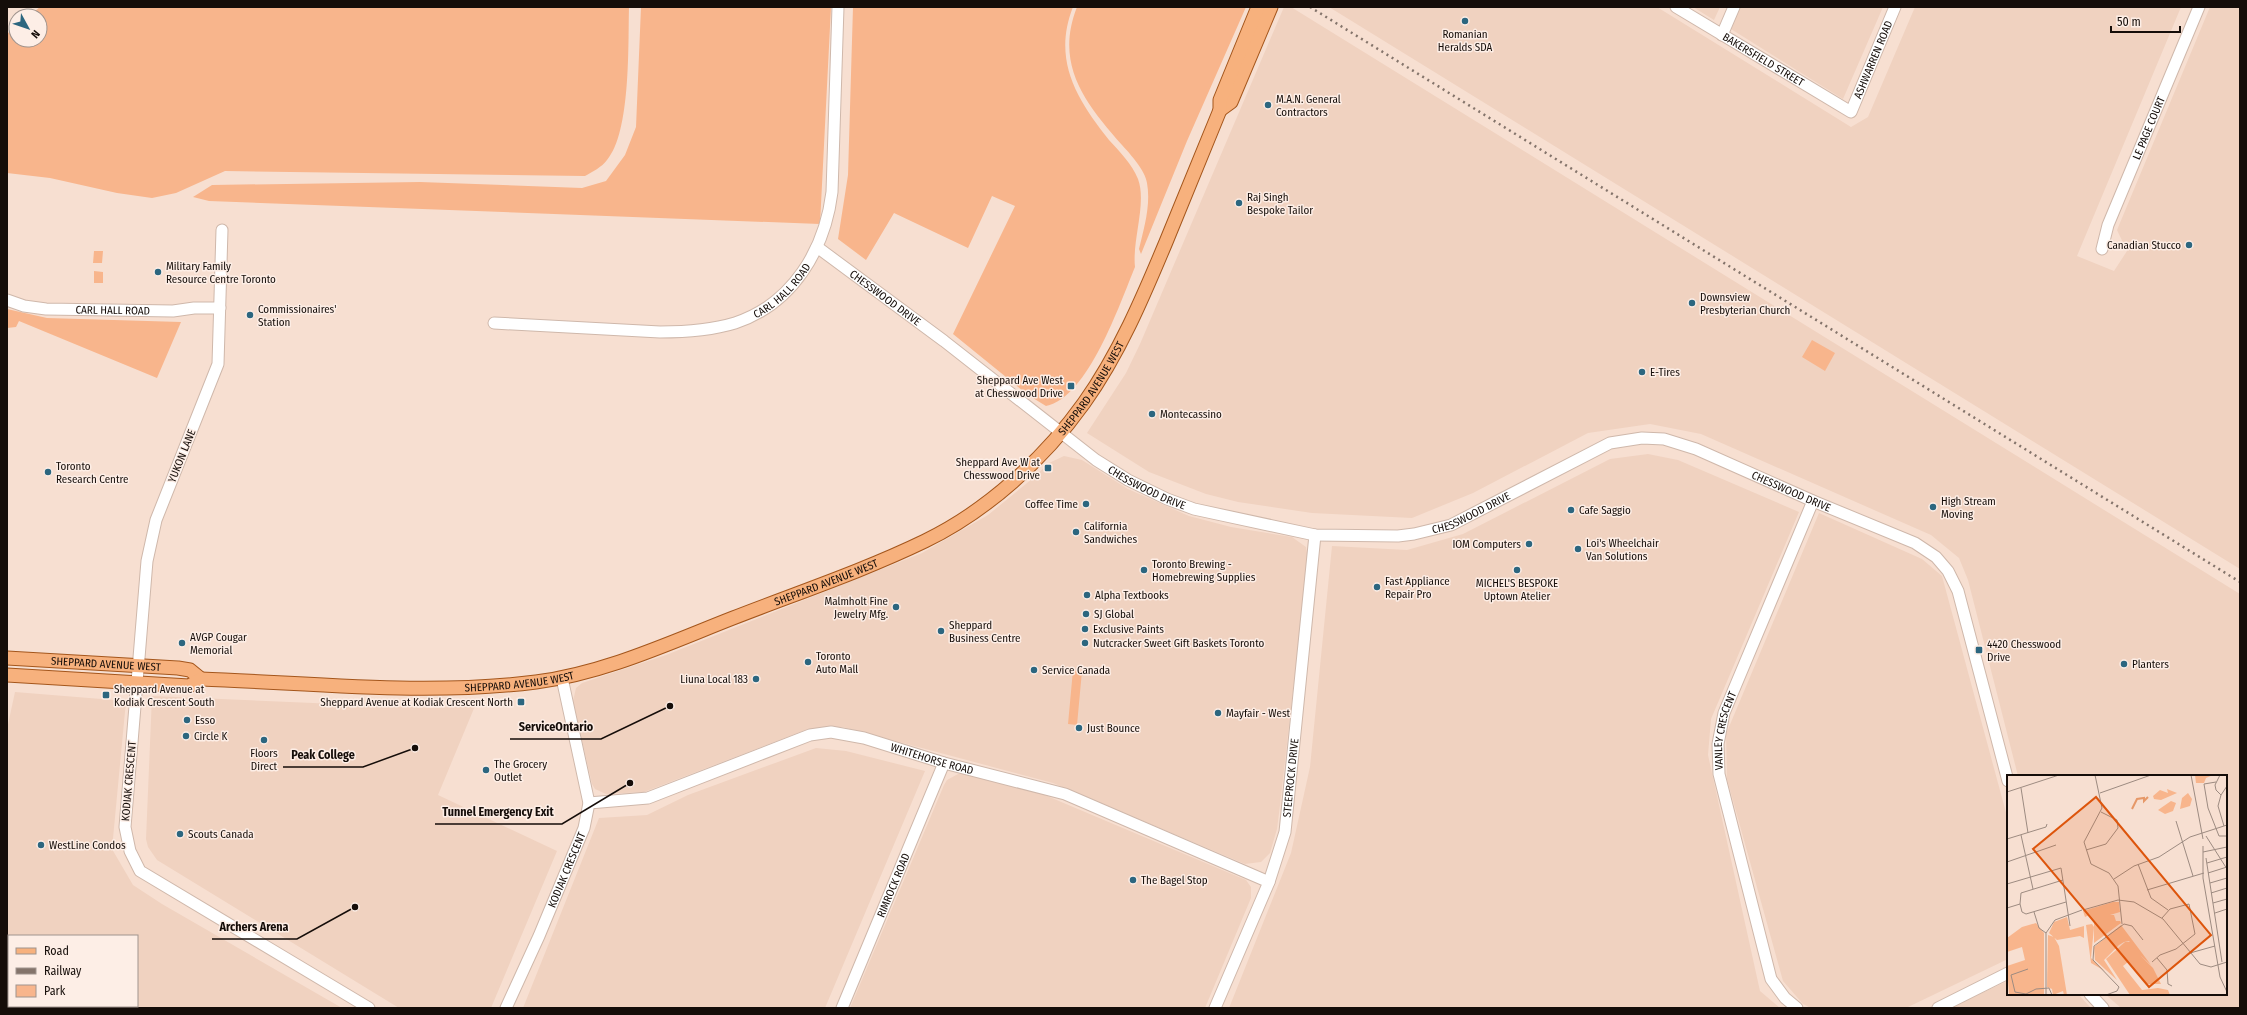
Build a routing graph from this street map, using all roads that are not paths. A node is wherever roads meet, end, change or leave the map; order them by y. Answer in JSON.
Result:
{"nodes":[{"id":1,"x":838,"y":7,"type":"edge"},
{"id":2,"x":1258,"y":7,"type":"edge"},
{"id":3,"x":1271,"y":7,"type":"edge"},
{"id":4,"x":1676,"y":7,"type":"edge"},
{"id":5,"x":1734,"y":7,"type":"edge"},
{"id":6,"x":1895,"y":7,"type":"edge"},
{"id":7,"x":2199,"y":7,"type":"edge"},
{"id":8,"x":1722,"y":35,"type":"junction"},
{"id":9,"x":1220,"y":110,"type":"junction"},
{"id":10,"x":1851,"y":112,"type":"joint"},
{"id":11,"x":222,"y":230,"type":"dead end"},
{"id":12,"x":817,"y":247,"type":"junction"},
{"id":13,"x":2102,"y":250,"type":"dead end"},
{"id":14,"x":7,"y":300,"type":"edge"},
{"id":15,"x":220,"y":308,"type":"junction"},
{"id":16,"x":494,"y":323,"type":"dead end"},
{"id":17,"x":1060,"y":433,"type":"junction"},
{"id":18,"x":1812,"y":501,"type":"junction"},
{"id":19,"x":1315,"y":535,"type":"junction"},
{"id":20,"x":7,"y":658,"type":"edge"},
{"id":21,"x":138,"y":666,"type":"junction"},
{"id":22,"x":7,"y":675,"type":"edge"},
{"id":23,"x":562,"y":678,"type":"junction"},
{"id":24,"x":201,"y":679,"type":"junction"},
{"id":25,"x":138,"y":684,"type":"junction"},
{"id":26,"x":944,"y":763,"type":"junction"},
{"id":27,"x":2007,"y":777,"type":"edge"},
{"id":28,"x":589,"y":803,"type":"junction"},
{"id":29,"x":1269,"y":882,"type":"junction"},
{"id":30,"x":2007,"y":974,"type":"edge"},
{"id":31,"x":2091,"y":995,"type":"edge"},
{"id":32,"x":370,"y":1008,"type":"edge"},
{"id":33,"x":506,"y":1008,"type":"edge"},
{"id":34,"x":842,"y":1008,"type":"edge"},
{"id":35,"x":1215,"y":1008,"type":"edge"},
{"id":36,"x":1797,"y":1008,"type":"edge"},
{"id":37,"x":1938,"y":1008,"type":"edge"},
{"id":38,"x":2103,"y":1008,"type":"edge"}],
"edges":[{"from":1,"to":12,"type":"street","name":"CARL HALL ROAD"},
{"from":2,"to":9,"type":"main road","name":"SHEPPARD AVENUE WEST"},
{"from":3,"to":9,"type":"main road","name":"SHEPPARD AVENUE WEST"},
{"from":4,"to":8,"type":"street","name":"BAKERSFIELD STREET"},
{"from":5,"to":8,"type":"street"},
{"from":6,"to":10,"type":"street","name":"ASHWARREN ROAD"},
{"from":7,"to":13,"type":"street","name":"LE PAGE COURT"},
{"from":8,"to":10,"type":"street","name":"BAKERSFIELD STREET"},
{"from":9,"to":17,"type":"main road","name":"SHEPPARD AVENUE WEST"},
{"from":11,"to":15,"type":"street","name":"YUKON LANE"},
{"from":12,"to":16,"type":"street","name":"CARL HALL ROAD"},
{"from":12,"to":17,"type":"street","name":"CHESSWOOD DRIVE"},
{"from":14,"to":15,"type":"street","name":"CARL HALL ROAD"},
{"from":15,"to":21,"type":"street","name":"YUKON LANE"},
{"from":17,"to":19,"type":"street","name":"CHESSWOOD DRIVE"},
{"from":17,"to":23,"type":"main road","name":"SHEPPARD AVENUE WEST"},
{"from":18,"to":19,"type":"street","name":"CHESSWOOD DRIVE"},
{"from":18,"to":27,"type":"street","name":"CHESSWOOD DRIVE"},
{"from":18,"to":36,"type":"street","name":"VANLEY CRESCENT"},
{"from":19,"to":29,"type":"street","name":"STEEPROCK DRIVE"},
{"from":20,"to":21,"type":"main road","name":"SHEPPARD AVENUE WEST"},
{"from":21,"to":24,"type":"main road","name":"SHEPPARD AVENUE WEST"},
{"from":21,"to":25,"type":"street","name":"YUKON LANE"},
{"from":22,"to":25,"type":"main road","name":"SHEPPARD AVENUE WEST"},
{"from":23,"to":24,"type":"main road","name":"SHEPPARD AVENUE WEST"},
{"from":23,"to":28,"type":"street","name":"KODIAK CRESCENT"},
{"from":24,"to":25,"type":"main road","name":"SHEPPARD AVENUE WEST"},
{"from":25,"to":32,"type":"street","name":"KODIAK CRESCENT"},
{"from":26,"to":28,"type":"street","name":"WHITEHORSE ROAD"},
{"from":26,"to":29,"type":"street","name":"WHITEHORSE ROAD"},
{"from":26,"to":34,"type":"street","name":"RIMROCK ROAD"},
{"from":28,"to":33,"type":"street","name":"KODIAK CRESCENT"},
{"from":29,"to":35,"type":"street","name":"STEEPROCK DRIVE"},
{"from":30,"to":37,"type":"street"},
{"from":31,"to":38,"type":"street"}]}
